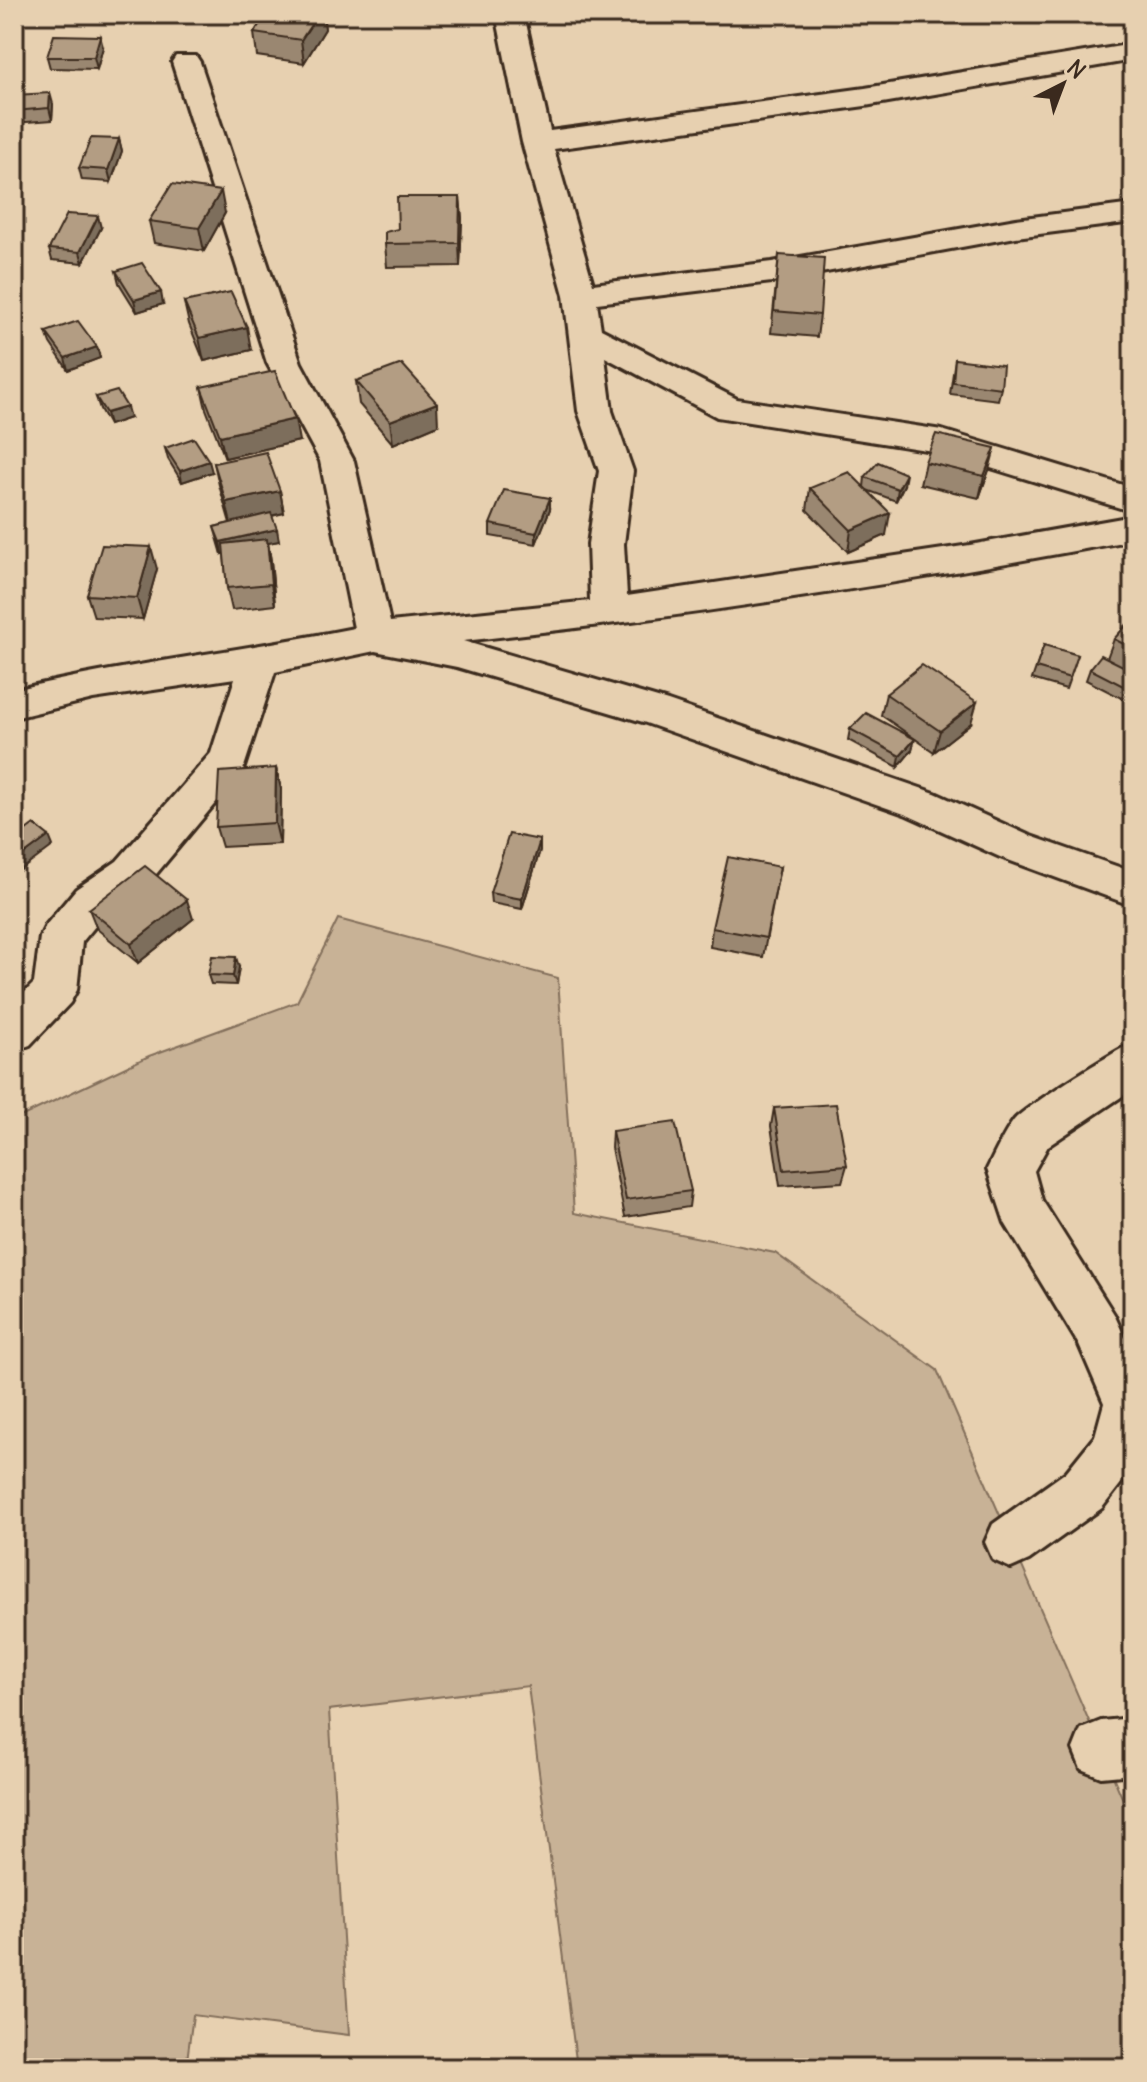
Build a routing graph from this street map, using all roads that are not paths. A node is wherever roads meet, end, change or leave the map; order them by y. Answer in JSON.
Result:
{"nodes":[{"id":1,"x":510,"y":14,"type":"edge"},
{"id":2,"x":1133,"y":52,"type":"edge"},
{"id":3,"x":186,"y":62,"type":"dead end"},
{"id":4,"x":537,"y":142,"type":"junction"},
{"id":5,"x":1133,"y":213,"type":"edge"},
{"id":6,"x":580,"y":295,"type":"junction"},
{"id":7,"x":586,"y":335,"type":"junction"},
{"id":8,"x":1133,"y":500,"type":"edge"},
{"id":9,"x":1133,"y":528,"type":"edge"},
{"id":10,"x":609,"y":612,"type":"junction"},
{"id":11,"x":375,"y":637,"type":"junction"},
{"id":12,"x":259,"y":661,"type":"junction"},
{"id":13,"x":14,"y":704,"type":"edge"},
{"id":14,"x":1133,"y":889,"type":"edge"},
{"id":15,"x":14,"y":1032,"type":"edge"},
{"id":16,"x":1133,"y":1062,"type":"edge"},
{"id":17,"x":1011,"y":1542,"type":"dead end"}],
"edges":[{"from":1,"to":4,"type":"street"},
{"from":2,"to":4,"type":"street"},
{"from":3,"to":11,"type":"street"},
{"from":4,"to":6,"type":"street"},
{"from":5,"to":6,"type":"street"},
{"from":6,"to":7,"type":"street"},
{"from":7,"to":8,"type":"street"},
{"from":7,"to":10,"type":"street"},
{"from":9,"to":10,"type":"street"},
{"from":10,"to":11,"type":"street"},
{"from":11,"to":12,"type":"street"},
{"from":11,"to":14,"type":"street"},
{"from":12,"to":13,"type":"street"},
{"from":12,"to":15,"type":"street"},
{"from":16,"to":17,"type":"street"}]}
